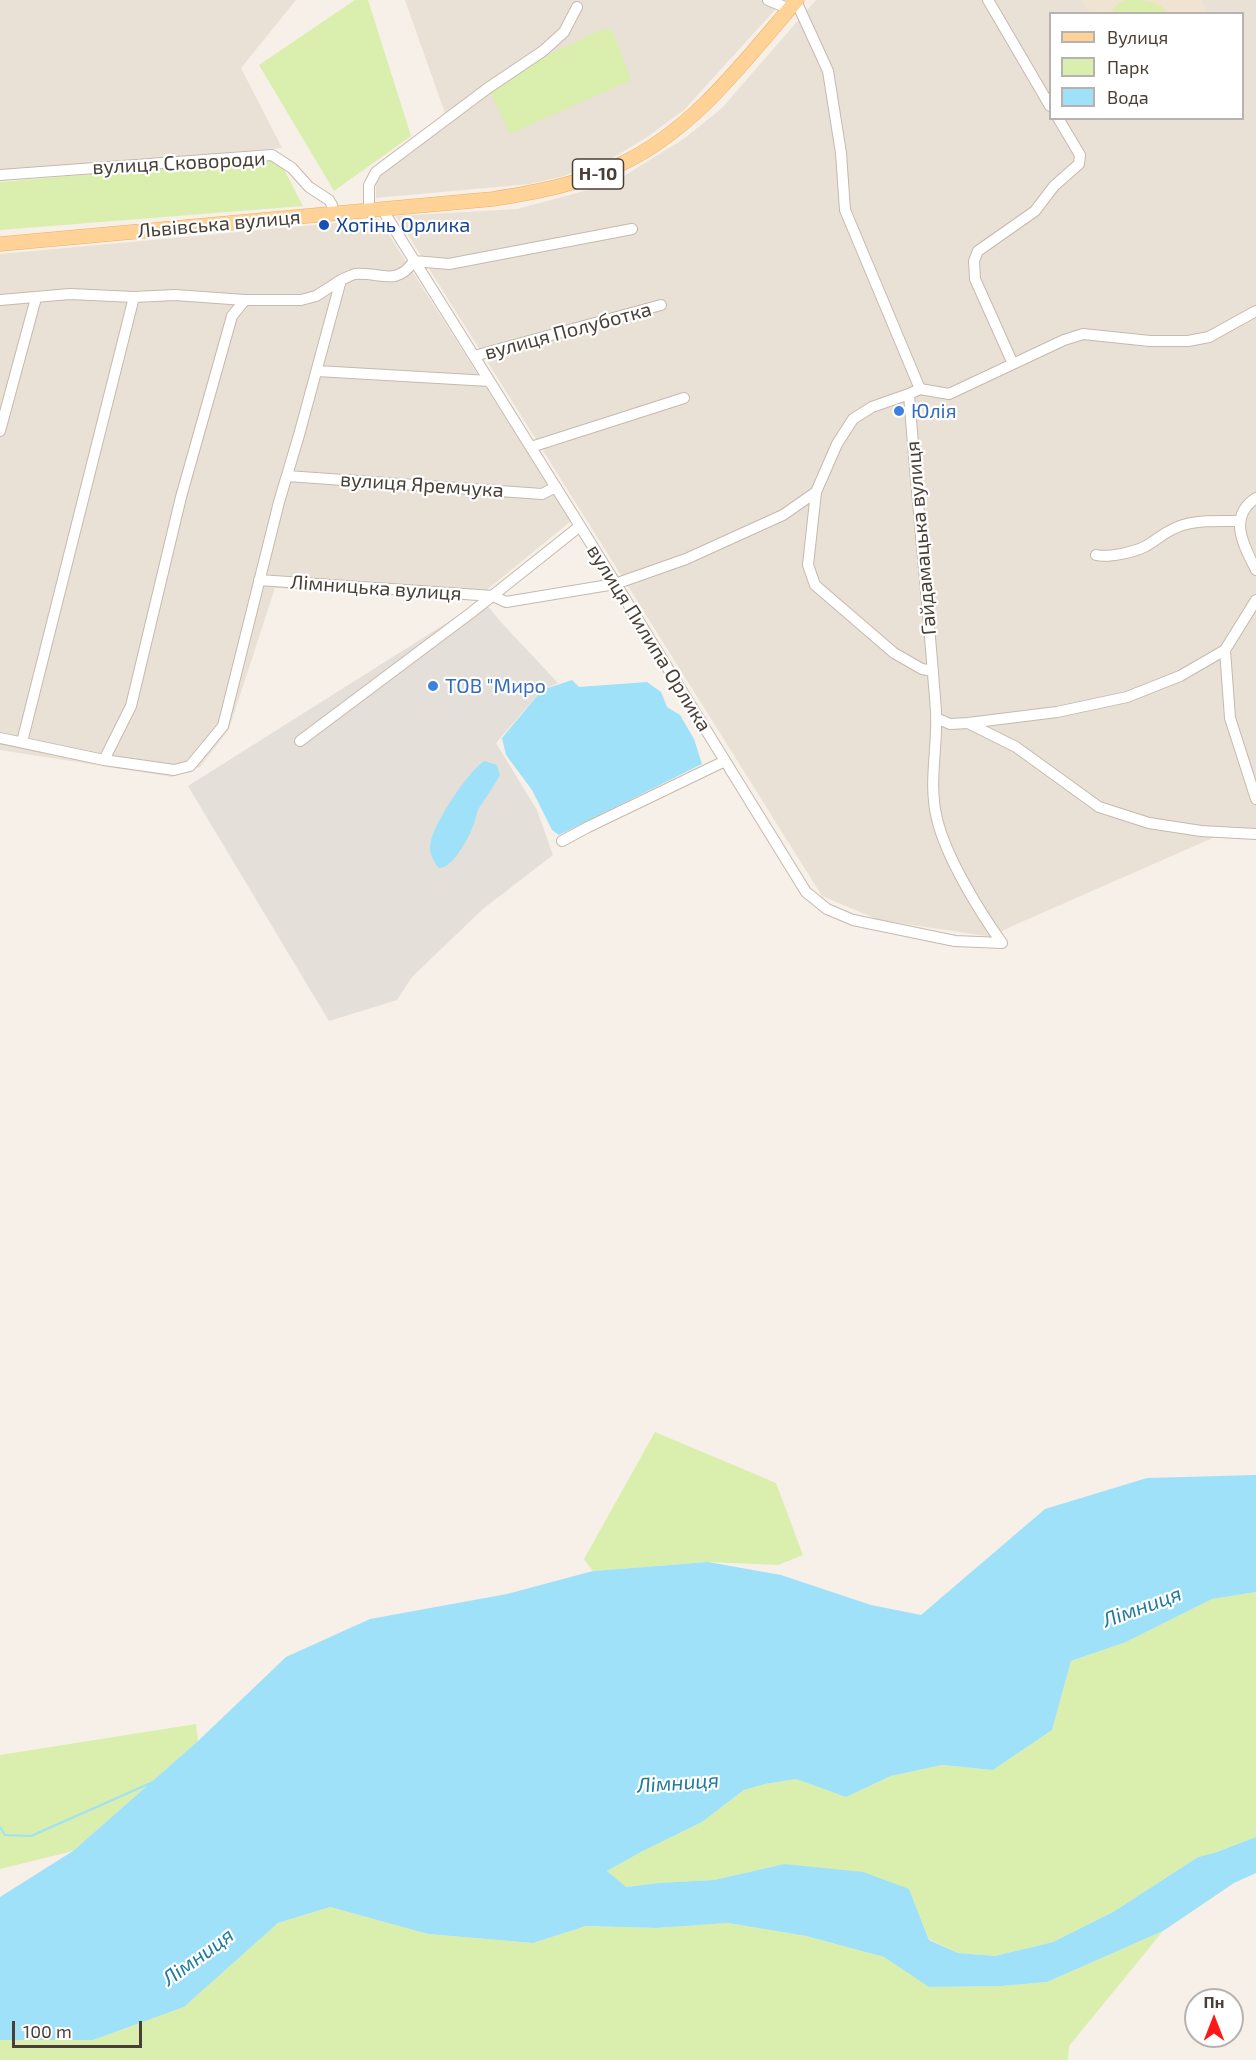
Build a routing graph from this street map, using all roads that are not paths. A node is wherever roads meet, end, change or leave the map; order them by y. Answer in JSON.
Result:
{"nodes":[{"id":1,"x":768,"y":0,"type":"edge"},
{"id":2,"x":988,"y":0,"type":"edge"},
{"id":3,"x":795,"y":3,"type":"edge"},
{"id":4,"x":577,"y":7,"type":"dead end"},
{"id":5,"x":1049,"y":104,"type":"edge"},
{"id":6,"x":1059,"y":120,"type":"edge"},
{"id":7,"x":0,"y":174,"type":"edge"},
{"id":8,"x":375,"y":210,"type":"junction"},
{"id":9,"x":334,"y":214,"type":"junction"},
{"id":10,"x":632,"y":229,"type":"dead end"},
{"id":11,"x":0,"y":244,"type":"edge"},
{"id":12,"x":414,"y":261,"type":"junction"},
{"id":13,"x":341,"y":280,"type":"junction"},
{"id":14,"x":134,"y":297,"type":"junction"},
{"id":15,"x":36,"y":298,"type":"junction"},
{"id":16,"x":0,"y":300,"type":"edge"},
{"id":17,"x":245,"y":300,"type":"junction"},
{"id":18,"x":661,"y":305,"type":"dead end"},
{"id":19,"x":1256,"y":311,"type":"edge"},
{"id":20,"x":474,"y":356,"type":"junction"},
{"id":21,"x":1013,"y":364,"type":"junction"},
{"id":22,"x":317,"y":371,"type":"junction"},
{"id":23,"x":489,"y":381,"type":"junction"},
{"id":24,"x":920,"y":389,"type":"junction"},
{"id":25,"x":909,"y":394,"type":"junction"},
{"id":26,"x":684,"y":398,"type":"dead end"},
{"id":27,"x":0,"y":431,"type":"edge"},
{"id":28,"x":531,"y":447,"type":"junction"},
{"id":29,"x":287,"y":476,"type":"junction"},
{"id":30,"x":556,"y":487,"type":"junction"},
{"id":31,"x":816,"y":492,"type":"junction"},
{"id":32,"x":1256,"y":498,"type":"edge"},
{"id":33,"x":1239,"y":522,"type":"junction"},
{"id":34,"x":580,"y":526,"type":"junction"},
{"id":35,"x":1096,"y":555,"type":"dead end"},
{"id":36,"x":1256,"y":570,"type":"edge"},
{"id":37,"x":259,"y":580,"type":"junction"},
{"id":38,"x":615,"y":584,"type":"junction"},
{"id":39,"x":493,"y":596,"type":"junction"},
{"id":40,"x":1256,"y":600,"type":"edge"},
{"id":41,"x":1225,"y":650,"type":"junction"},
{"id":42,"x":933,"y":671,"type":"junction"},
{"id":43,"x":936,"y":718,"type":"junction"},
{"id":44,"x":968,"y":723,"type":"junction"},
{"id":45,"x":0,"y":738,"type":"edge"},
{"id":46,"x":300,"y":741,"type":"dead end"},
{"id":47,"x":22,"y":742,"type":"junction"},
{"id":48,"x":104,"y":760,"type":"junction"},
{"id":49,"x":725,"y":761,"type":"junction"},
{"id":50,"x":1256,"y":799,"type":"edge"},
{"id":51,"x":1256,"y":834,"type":"edge"},
{"id":52,"x":562,"y":842,"type":"dead end"},
{"id":53,"x":1002,"y":943,"type":"joint"}],
"edges":[{"from":1,"to":3,"type":"street"},
{"from":2,"to":5,"type":"street"},
{"from":3,"to":8,"type":"main road","name":"Львівська вулиця","number":"Н-10"},
{"from":3,"to":24,"type":"street"},
{"from":4,"to":8,"type":"street"},
{"from":6,"to":21,"type":"street"},
{"from":7,"to":9,"type":"street","name":"вулиця Сковороди"},
{"from":8,"to":9,"type":"main road","name":"Львівська вулиця","number":"Н-10"},
{"from":8,"to":12,"type":"street","name":"вулиця Пилипа Орлика"},
{"from":9,"to":11,"type":"main road","name":"Львівська вулиця","number":"Н-10"},
{"from":10,"to":12,"type":"street"},
{"from":12,"to":13,"type":"street"},
{"from":12,"to":20,"type":"street","name":"вулиця Пилипа Орлика"},
{"from":13,"to":17,"type":"street"},
{"from":13,"to":22,"type":"street"},
{"from":14,"to":15,"type":"street"},
{"from":14,"to":17,"type":"street"},
{"from":14,"to":47,"type":"street"},
{"from":15,"to":16,"type":"street"},
{"from":15,"to":27,"type":"street"},
{"from":17,"to":48,"type":"street"},
{"from":18,"to":20,"type":"street","name":"вулиця Полуботка"},
{"from":19,"to":21,"type":"street"},
{"from":20,"to":23,"type":"street","name":"вулиця Пилипа Орлика"},
{"from":21,"to":24,"type":"street"},
{"from":22,"to":23,"type":"street"},
{"from":22,"to":29,"type":"street"},
{"from":23,"to":28,"type":"street","name":"вулиця Пилипа Орлика"},
{"from":24,"to":25,"type":"street"},
{"from":25,"to":31,"type":"street"},
{"from":25,"to":42,"type":"street","name":"Гайдамацька вулиця"},
{"from":26,"to":28,"type":"street"},
{"from":28,"to":30,"type":"street","name":"вулиця Пилипа Орлика"},
{"from":29,"to":30,"type":"street","name":"вулиця Яремчука"},
{"from":29,"to":37,"type":"street"},
{"from":30,"to":34,"type":"street","name":"вулиця Пилипа Орлика"},
{"from":31,"to":38,"type":"street","name":"Лімницька вулиця"},
{"from":31,"to":42,"type":"street"},
{"from":32,"to":33,"type":"street"},
{"from":33,"to":35,"type":"street"},
{"from":33,"to":36,"type":"street"},
{"from":34,"to":38,"type":"street","name":"вулиця Пилипа Орлика"},
{"from":34,"to":39,"type":"street"},
{"from":37,"to":39,"type":"street","name":"Лімницька вулиця"},
{"from":37,"to":48,"type":"street"},
{"from":38,"to":39,"type":"street","name":"Лімницька вулиця"},
{"from":38,"to":49,"type":"street","name":"вулиця Пилипа Орлика"},
{"from":39,"to":46,"type":"street"},
{"from":40,"to":41,"type":"street"},
{"from":41,"to":44,"type":"street"},
{"from":41,"to":50,"type":"street"},
{"from":42,"to":43,"type":"street","name":"Гайдамацька вулиця"},
{"from":43,"to":44,"type":"street"},
{"from":43,"to":53,"type":"street","name":"Гайдамацька вулиця"},
{"from":44,"to":51,"type":"street"},
{"from":45,"to":47,"type":"street"},
{"from":47,"to":48,"type":"street"},
{"from":49,"to":52,"type":"street"},
{"from":49,"to":53,"type":"street","name":"вулиця Пилипа Орлика"}]}
